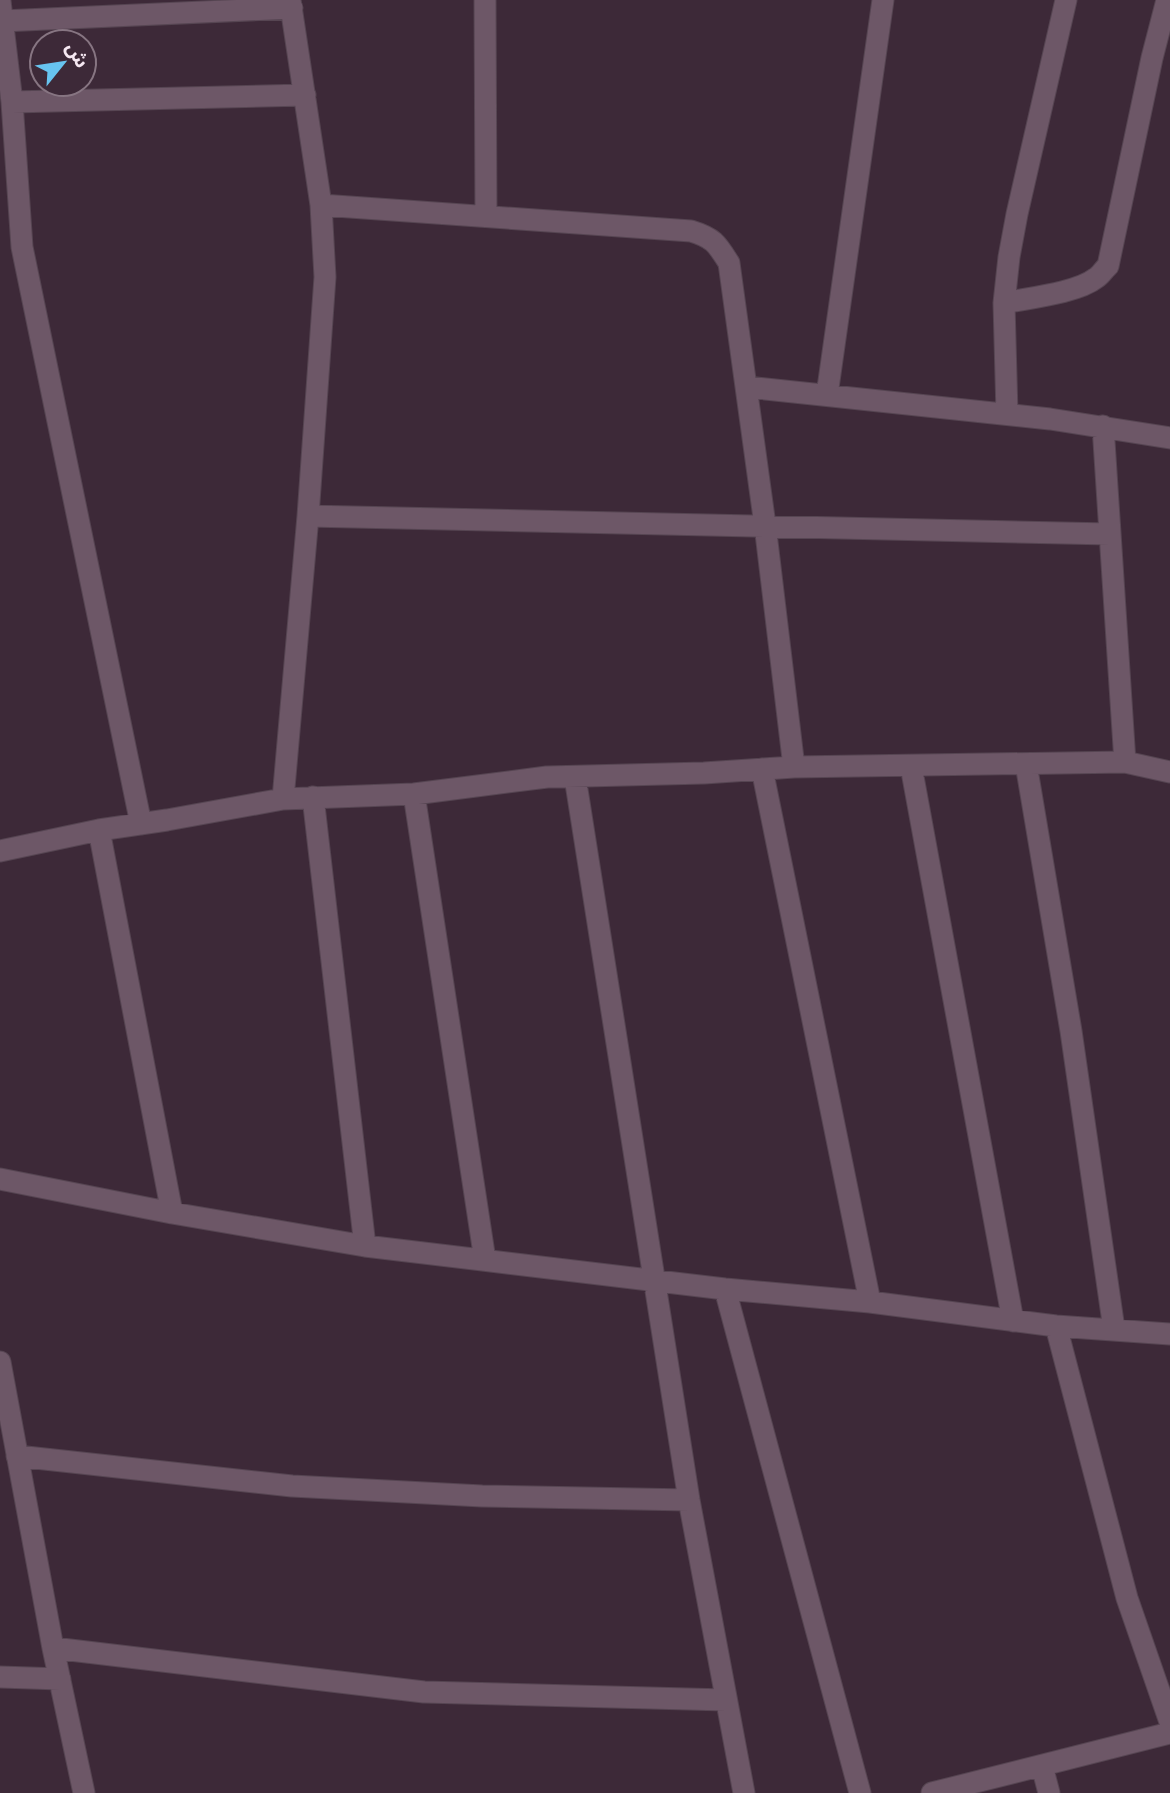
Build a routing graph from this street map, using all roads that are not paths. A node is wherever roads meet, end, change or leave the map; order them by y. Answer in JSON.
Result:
{"nodes":[{"id":1,"x":485,"y":0,"type":"edge"},
{"id":2,"x":883,"y":0,"type":"edge"},
{"id":3,"x":1066,"y":0,"type":"edge"},
{"id":4,"x":1167,"y":0,"type":"edge"},
{"id":5,"x":291,"y":4,"type":"edge"},
{"id":6,"x":144,"y":7,"type":"edge"},
{"id":7,"x":1,"y":11,"type":"edge"},
{"id":8,"x":305,"y":95,"type":"junction"},
{"id":9,"x":12,"y":102,"type":"junction"},
{"id":10,"x":321,"y":205,"type":"junction"},
{"id":11,"x":486,"y":216,"type":"junction"},
{"id":12,"x":1004,"y":303,"type":"junction"},
{"id":13,"x":747,"y":387,"type":"junction"},
{"id":14,"x":827,"y":396,"type":"junction"},
{"id":15,"x":1007,"y":414,"type":"junction"},
{"id":16,"x":1103,"y":426,"type":"junction"},
{"id":17,"x":1170,"y":438,"type":"edge"},
{"id":18,"x":308,"y":516,"type":"junction"},
{"id":19,"x":765,"y":525,"type":"junction"},
{"id":20,"x":1110,"y":534,"type":"junction"},
{"id":21,"x":1125,"y":762,"type":"junction"},
{"id":22,"x":1027,"y":764,"type":"junction"},
{"id":23,"x":911,"y":766,"type":"junction"},
{"id":24,"x":794,"y":767,"type":"junction"},
{"id":25,"x":762,"y":769,"type":"junction"},
{"id":26,"x":1170,"y":772,"type":"edge"},
{"id":27,"x":575,"y":777,"type":"junction"},
{"id":28,"x":414,"y":794,"type":"junction"},
{"id":29,"x":313,"y":797,"type":"junction"},
{"id":30,"x":283,"y":799,"type":"junction"},
{"id":31,"x":141,"y":824,"type":"junction"},
{"id":32,"x":99,"y":830,"type":"junction"},
{"id":33,"x":0,"y":851,"type":"edge"},
{"id":34,"x":0,"y":1179,"type":"edge"},
{"id":35,"x":172,"y":1213,"type":"junction"},
{"id":36,"x":365,"y":1247,"type":"junction"},
{"id":37,"x":485,"y":1260,"type":"junction"},
{"id":38,"x":654,"y":1280,"type":"junction"},
{"id":39,"x":725,"y":1289,"type":"junction"},
{"id":40,"x":870,"y":1302,"type":"junction"},
{"id":41,"x":1013,"y":1321,"type":"junction"},
{"id":42,"x":1056,"y":1326,"type":"junction"},
{"id":43,"x":1114,"y":1329,"type":"junction"},
{"id":44,"x":1170,"y":1334,"type":"edge"},
{"id":45,"x":0,"y":1362,"type":"edge"},
{"id":46,"x":17,"y":1456,"type":"junction"},
{"id":47,"x":689,"y":1500,"type":"junction"},
{"id":48,"x":53,"y":1648,"type":"junction"},
{"id":49,"x":0,"y":1677,"type":"edge"},
{"id":50,"x":60,"y":1679,"type":"junction"},
{"id":51,"x":726,"y":1700,"type":"junction"},
{"id":52,"x":1170,"y":1722,"type":"edge"},
{"id":53,"x":1170,"y":1733,"type":"edge"},
{"id":54,"x":1042,"y":1766,"type":"junction"},
{"id":55,"x":84,"y":1793,"type":"edge"},
{"id":56,"x":744,"y":1793,"type":"edge"},
{"id":57,"x":860,"y":1793,"type":"edge"},
{"id":58,"x":932,"y":1793,"type":"edge"},
{"id":59,"x":1049,"y":1793,"type":"edge"}],
"edges":[{"from":1,"to":11,"type":"street"},
{"from":2,"to":14,"type":"street"},
{"from":3,"to":12,"type":"street"},
{"from":4,"to":12,"type":"street"},
{"from":5,"to":6,"type":"street"},
{"from":5,"to":8,"type":"street"},
{"from":6,"to":7,"type":"street"},
{"from":7,"to":9,"type":"street"},
{"from":8,"to":9,"type":"street"},
{"from":8,"to":10,"type":"street"},
{"from":9,"to":31,"type":"street"},
{"from":10,"to":11,"type":"street"},
{"from":10,"to":18,"type":"street"},
{"from":11,"to":13,"type":"street"},
{"from":12,"to":15,"type":"street"},
{"from":13,"to":14,"type":"street"},
{"from":13,"to":19,"type":"street"},
{"from":14,"to":15,"type":"street"},
{"from":15,"to":16,"type":"street"},
{"from":16,"to":17,"type":"street"},
{"from":16,"to":20,"type":"street"},
{"from":18,"to":19,"type":"street"},
{"from":18,"to":30,"type":"street"},
{"from":19,"to":20,"type":"street"},
{"from":19,"to":24,"type":"street"},
{"from":20,"to":21,"type":"street"},
{"from":21,"to":22,"type":"street"},
{"from":21,"to":26,"type":"street"},
{"from":22,"to":23,"type":"street"},
{"from":22,"to":43,"type":"street"},
{"from":23,"to":24,"type":"street"},
{"from":23,"to":41,"type":"street"},
{"from":24,"to":25,"type":"street"},
{"from":25,"to":27,"type":"street"},
{"from":25,"to":40,"type":"street"},
{"from":27,"to":28,"type":"street"},
{"from":27,"to":38,"type":"street"},
{"from":28,"to":29,"type":"street"},
{"from":28,"to":37,"type":"street"},
{"from":29,"to":30,"type":"street"},
{"from":29,"to":36,"type":"street"},
{"from":30,"to":31,"type":"street"},
{"from":31,"to":32,"type":"street"},
{"from":32,"to":33,"type":"street"},
{"from":32,"to":35,"type":"street"},
{"from":34,"to":35,"type":"street"},
{"from":35,"to":36,"type":"street"},
{"from":36,"to":37,"type":"street"},
{"from":37,"to":38,"type":"street"},
{"from":38,"to":39,"type":"street"},
{"from":38,"to":47,"type":"street"},
{"from":39,"to":40,"type":"street"},
{"from":39,"to":57,"type":"street"},
{"from":40,"to":41,"type":"street"},
{"from":41,"to":42,"type":"street"},
{"from":42,"to":43,"type":"street"},
{"from":42,"to":52,"type":"street"},
{"from":43,"to":44,"type":"street"},
{"from":45,"to":46,"type":"street"},
{"from":46,"to":47,"type":"street"},
{"from":46,"to":48,"type":"street"},
{"from":47,"to":51,"type":"street"},
{"from":48,"to":50,"type":"street"},
{"from":48,"to":51,"type":"street"},
{"from":49,"to":50,"type":"street"},
{"from":50,"to":55,"type":"street"},
{"from":51,"to":56,"type":"street"},
{"from":53,"to":54,"type":"street"},
{"from":54,"to":58,"type":"street"},
{"from":54,"to":59,"type":"street"}]}
